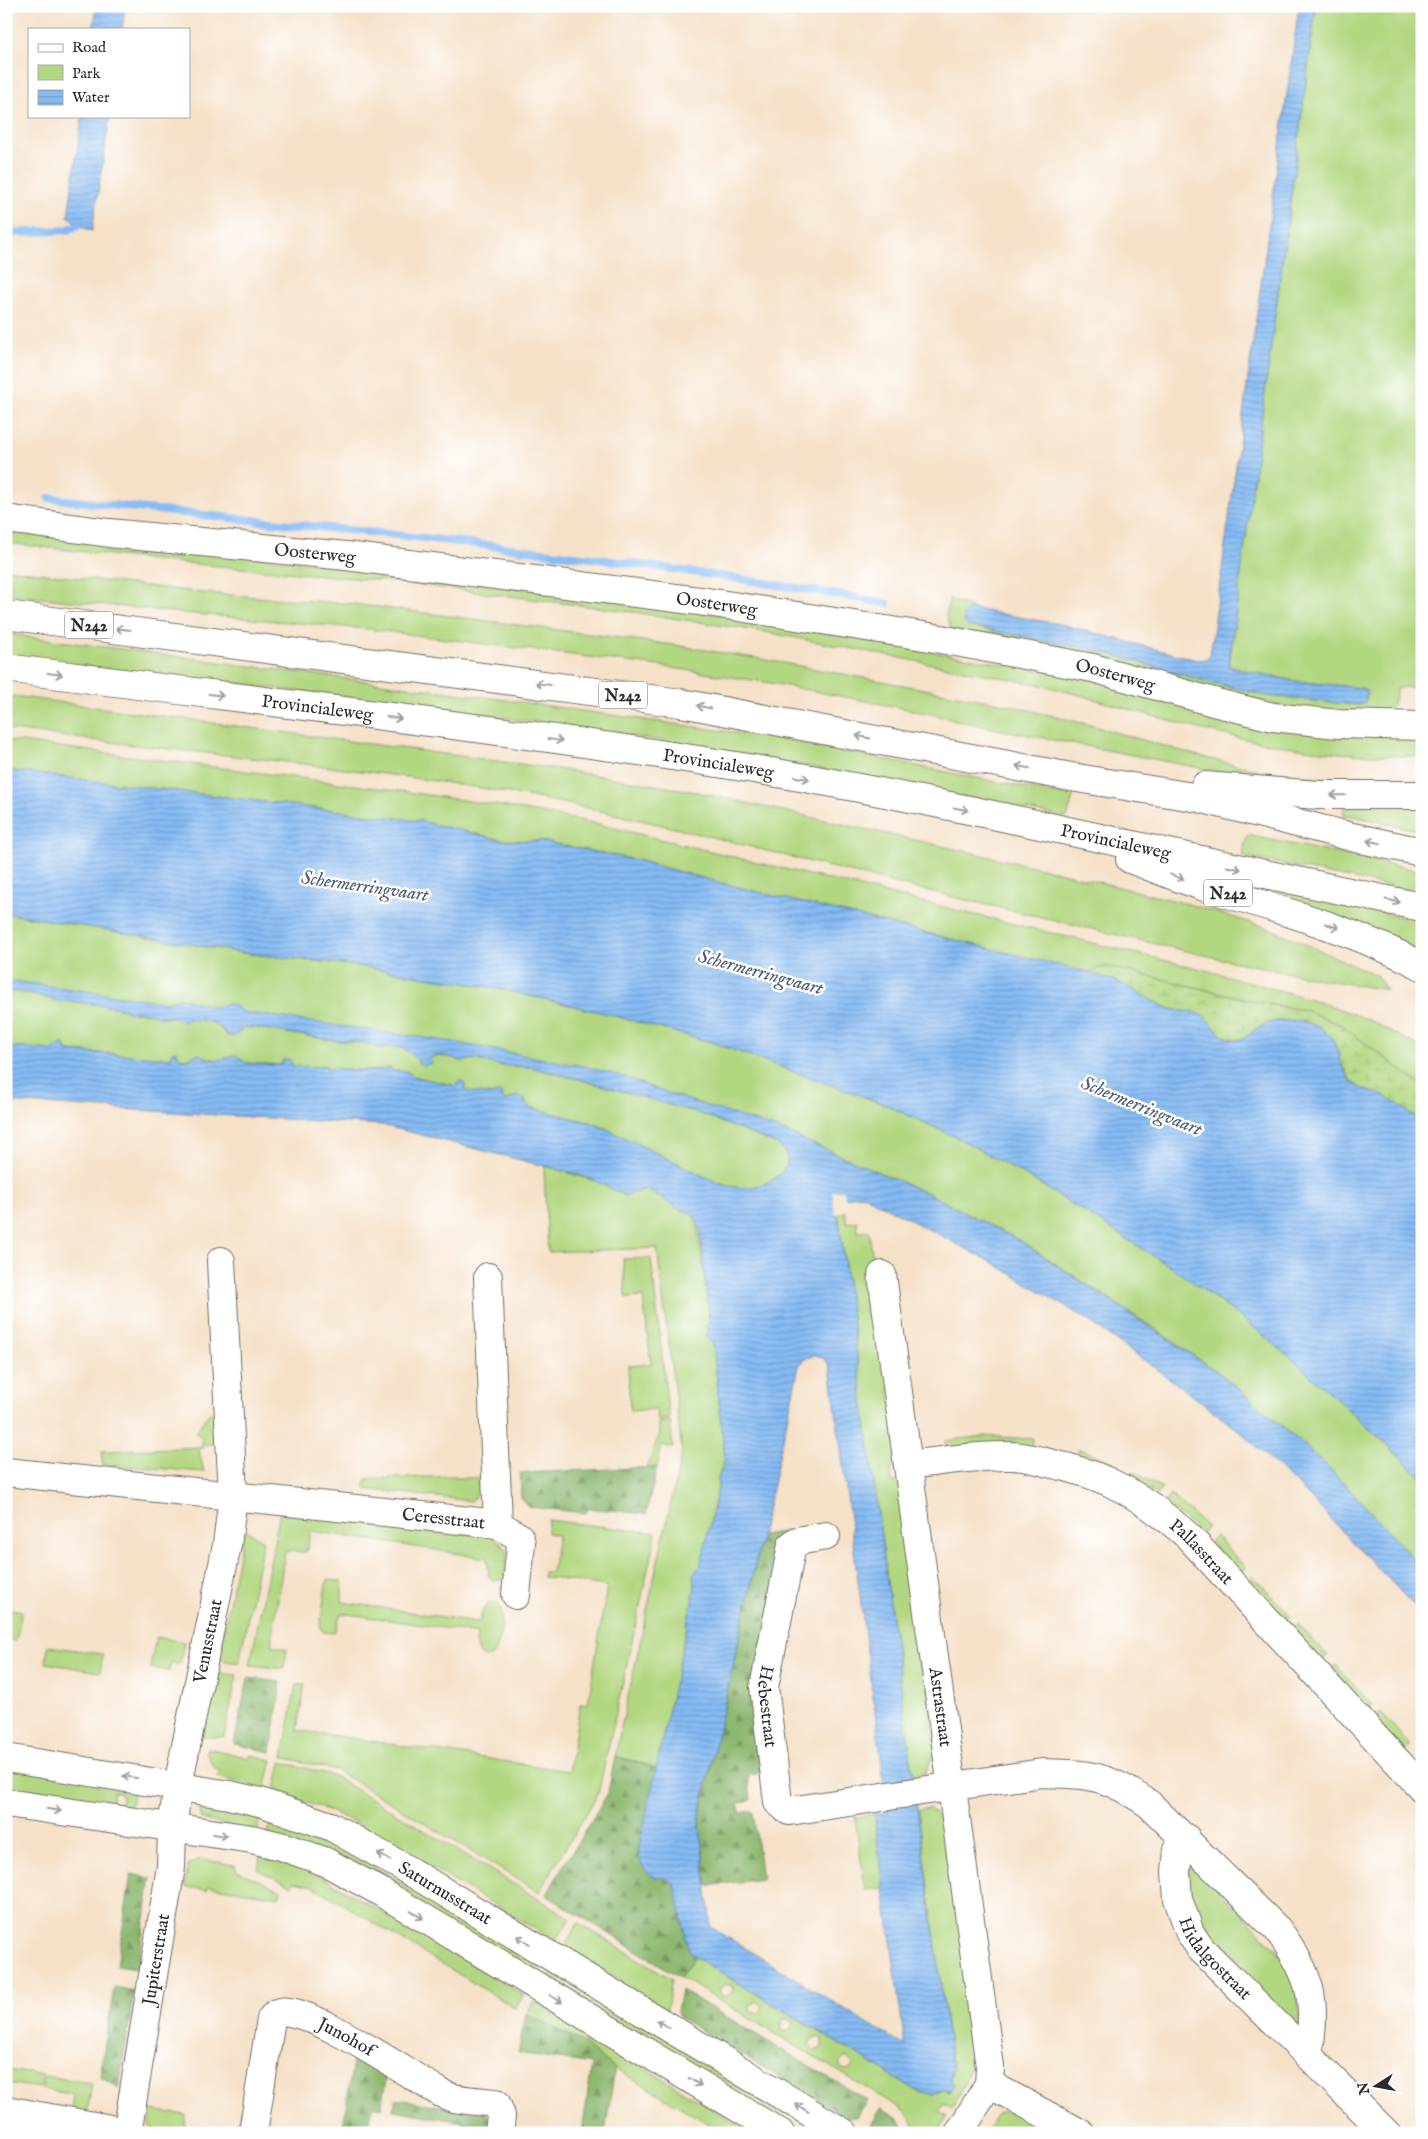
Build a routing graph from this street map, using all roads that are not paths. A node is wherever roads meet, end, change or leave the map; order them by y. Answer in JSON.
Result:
{"nodes":[{"id":1,"x":6,"y":519,"type":"edge"},
{"id":2,"x":6,"y":615,"type":"edge"},
{"id":3,"x":6,"y":668,"type":"edge"},
{"id":4,"x":1422,"y":726,"type":"edge"},
{"id":5,"x":1071,"y":776,"type":"junction"},
{"id":6,"x":1422,"y":795,"type":"edge"},
{"id":7,"x":1033,"y":824,"type":"junction"},
{"id":8,"x":1422,"y":852,"type":"edge"},
{"id":9,"x":1422,"y":907,"type":"edge"},
{"id":10,"x":1422,"y":966,"type":"edge"},
{"id":11,"x":221,"y":1260,"type":"dead end"},
{"id":12,"x":882,"y":1275,"type":"dead end"},
{"id":13,"x":488,"y":1277,"type":"dead end"},
{"id":14,"x":909,"y":1465,"type":"junction"},
{"id":15,"x":6,"y":1472,"type":"edge"},
{"id":16,"x":233,"y":1496,"type":"junction"},
{"id":17,"x":498,"y":1524,"type":"junction"},
{"id":18,"x":826,"y":1536,"type":"dead end"},
{"id":19,"x":516,"y":1595,"type":"dead end"},
{"id":20,"x":6,"y":1758,"type":"edge"},
{"id":21,"x":178,"y":1785,"type":"junction"},
{"id":22,"x":952,"y":1785,"type":"junction"},
{"id":23,"x":1422,"y":1788,"type":"edge"},
{"id":24,"x":6,"y":1803,"type":"edge"},
{"id":25,"x":172,"y":1828,"type":"junction"},
{"id":26,"x":1186,"y":1838,"type":"junction"},
{"id":27,"x":1308,"y":2055,"type":"junction"},
{"id":28,"x":989,"y":2084,"type":"junction"},
{"id":29,"x":6,"y":2110,"type":"edge"},
{"id":30,"x":127,"y":2132,"type":"edge"},
{"id":31,"x":253,"y":2133,"type":"edge"},
{"id":32,"x":499,"y":2133,"type":"edge"},
{"id":33,"x":780,"y":2133,"type":"edge"},
{"id":34,"x":844,"y":2133,"type":"edge"},
{"id":35,"x":959,"y":2133,"type":"edge"},
{"id":36,"x":1080,"y":2133,"type":"edge"},
{"id":37,"x":1386,"y":2133,"type":"edge"}],
"edges":[{"from":1,"to":4,"type":"main road","name":"Oosterweg"},
{"from":5,"to":2,"type":"main road","number":"N242","one_way":true},
{"from":3,"to":7,"type":"main road","name":"Provincialeweg","number":"N242","one_way":true},
{"from":6,"to":5,"type":"main road","number":"N242","one_way":true},
{"from":8,"to":5,"type":"main road","number":"N242","one_way":true},
{"from":7,"to":9,"type":"main road","name":"Provincialeweg","number":"N242","one_way":true},
{"from":7,"to":10,"type":"main road","number":"N242","one_way":true},
{"from":11,"to":16,"type":"main road"},
{"from":12,"to":14,"type":"main road","name":"Astrastraat"},
{"from":13,"to":17,"type":"main road","name":"Ceresstraat"},
{"from":14,"to":22,"type":"main road","name":"Astrastraat"},
{"from":14,"to":23,"type":"main road","name":"Pallasstraat"},
{"from":15,"to":16,"type":"main road","name":"Ceresstraat"},
{"from":16,"to":17,"type":"main road","name":"Ceresstraat"},
{"from":16,"to":21,"type":"main road","name":"Venusstraat"},
{"from":17,"to":19,"type":"main road"},
{"from":18,"to":22,"type":"main road","name":"Hebestraat"},
{"from":21,"to":20,"type":"main road","name":"Saturnusstraat","one_way":true},
{"from":21,"to":25,"type":"main road","name":"Jupiterstraat"},
{"from":34,"to":21,"type":"main road","name":"Saturnusstraat","one_way":true},
{"from":22,"to":26,"type":"main road"},
{"from":22,"to":28,"type":"main road","name":"Astrastraat"},
{"from":24,"to":25,"type":"main road","name":"Saturnusstraat","one_way":true},
{"from":25,"to":30,"type":"main road","name":"Jupiterstraat"},
{"from":25,"to":33,"type":"main road","name":"Saturnusstraat","one_way":true},
{"from":26,"to":27,"type":"main road"},
{"from":26,"to":27,"type":"main road","name":"Hidalgostraat"},
{"from":27,"to":37,"type":"main road","name":"Hidalgostraat"},
{"from":28,"to":35,"type":"main road"},
{"from":28,"to":36,"type":"main road"},
{"from":29,"to":30,"type":"main road"},
{"from":31,"to":32,"type":"main road","name":"Junohof"}]}
